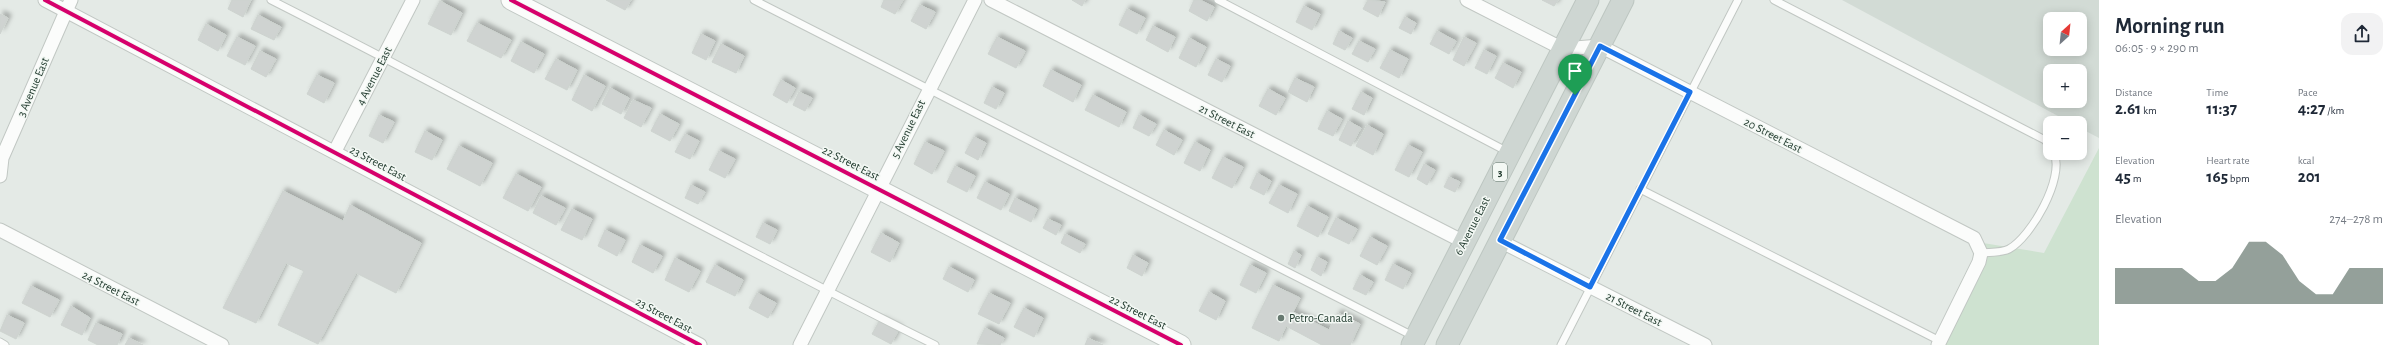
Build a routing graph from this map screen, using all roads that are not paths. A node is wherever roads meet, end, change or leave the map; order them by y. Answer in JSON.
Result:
{"nodes":[{"id":1,"x":45,"y":0,"type":"edge"},
{"id":2,"x":271,"y":0,"type":"edge"},
{"id":3,"x":413,"y":0,"type":"edge"},
{"id":4,"x":511,"y":0,"type":"edge"},
{"id":5,"x":754,"y":0,"type":"edge"},
{"id":6,"x":975,"y":0,"type":"edge"},
{"id":7,"x":991,"y":0,"type":"edge"},
{"id":8,"x":1218,"y":0,"type":"edge"},
{"id":9,"x":1467,"y":0,"type":"edge"},
{"id":10,"x":1588,"y":0,"type":"edge"},
{"id":11,"x":1623,"y":0,"type":"edge"},
{"id":12,"x":1738,"y":0,"type":"edge"},
{"id":13,"x":1774,"y":0,"type":"edge"},
{"id":14,"x":68,"y":5,"type":"edge"},
{"id":15,"x":1600,"y":46,"type":"junction"},
{"id":16,"x":1563,"y":49,"type":"junction"},
{"id":17,"x":384,"y":57,"type":"junction"},
{"id":18,"x":928,"y":90,"type":"junction"},
{"id":19,"x":1690,"y":92,"type":"junction"},
{"id":20,"x":2043,"y":139,"type":"edge"},
{"id":21,"x":335,"y":151,"type":"junction"},
{"id":22,"x":1510,"y":153,"type":"junction"},
{"id":23,"x":2055,"y":160,"type":"edge"},
{"id":24,"x":0,"y":176,"type":"edge"},
{"id":25,"x":879,"y":189,"type":"junction"},
{"id":26,"x":1640,"y":189,"type":"junction"},
{"id":27,"x":0,"y":230,"type":"edge"},
{"id":28,"x":1500,"y":240,"type":"junction"},
{"id":29,"x":1464,"y":242,"type":"junction"},
{"id":30,"x":1981,"y":253,"type":"junction"},
{"id":31,"x":1590,"y":287,"type":"junction"},
{"id":32,"x":828,"y":292,"type":"junction"},
{"id":33,"x":1414,"y":341,"type":"edge"},
{"id":34,"x":0,"y":342,"type":"edge"},
{"id":35,"x":1939,"y":343,"type":"edge"},
{"id":36,"x":5,"y":345,"type":"edge"},
{"id":37,"x":222,"y":345,"type":"edge"},
{"id":38,"x":700,"y":345,"type":"edge"},
{"id":39,"x":800,"y":345,"type":"edge"},
{"id":40,"x":935,"y":345,"type":"edge"},
{"id":41,"x":1181,"y":345,"type":"edge"},
{"id":42,"x":1447,"y":345,"type":"edge"},
{"id":43,"x":1561,"y":345,"type":"edge"},
{"id":44,"x":1704,"y":345,"type":"edge"}],
"edges":[{"from":1,"to":14,"type":"street","name":"23 Street East"},
{"from":2,"to":17,"type":"lane"},
{"from":3,"to":17,"type":"street","name":"4 Avenue East"},
{"from":4,"to":25,"type":"street","name":"22 Street East"},
{"from":5,"to":18,"type":"lane"},
{"from":6,"to":18,"type":"street","name":"5 Avenue East"},
{"from":7,"to":29,"type":"street","name":"21 Street East"},
{"from":8,"to":22,"type":"lane"},
{"from":9,"to":16,"type":"street"},
{"from":10,"to":16,"type":"main road","name":"6 Avenue East","number":"3"},
{"from":11,"to":15,"type":"main road"},
{"from":12,"to":19,"type":"lane"},
{"from":13,"to":20,"type":"lane"},
{"from":14,"to":21,"type":"street","name":"23 Street East"},
{"from":14,"to":24,"type":"street","name":"3 Avenue East"},
{"from":15,"to":16,"type":"street"},
{"from":15,"to":19,"type":"street","name":"20 Street East"},
{"from":15,"to":28,"type":"main road"},
{"from":16,"to":22,"type":"main road","name":"6 Avenue East","number":"3"},
{"from":17,"to":21,"type":"street","name":"4 Avenue East"},
{"from":17,"to":32,"type":"lane"},
{"from":18,"to":25,"type":"street","name":"5 Avenue East"},
{"from":18,"to":33,"type":"lane"},
{"from":19,"to":26,"type":"lane"},
{"from":19,"to":30,"type":"street","name":"20 Street East"},
{"from":21,"to":38,"type":"street","name":"23 Street East"},
{"from":22,"to":29,"type":"main road","name":"6 Avenue East","number":"3"},
{"from":23,"to":30,"type":"lane"},
{"from":25,"to":32,"type":"street","name":"5 Avenue East"},
{"from":25,"to":41,"type":"street","name":"22 Street East"},
{"from":26,"to":31,"type":"lane"},
{"from":26,"to":35,"type":"lane"},
{"from":27,"to":37,"type":"street","name":"24 Street East"},
{"from":28,"to":31,"type":"street","name":"21 Street East"},
{"from":28,"to":42,"type":"main road"},
{"from":29,"to":33,"type":"main road","name":"6 Avenue East","number":"3"},
{"from":30,"to":35,"type":"street"},
{"from":31,"to":43,"type":"lane"},
{"from":31,"to":44,"type":"street","name":"21 Street East"},
{"from":32,"to":39,"type":"street","name":"5 Avenue East"},
{"from":32,"to":40,"type":"lane"},
{"from":34,"to":36,"type":"lane"}]}
